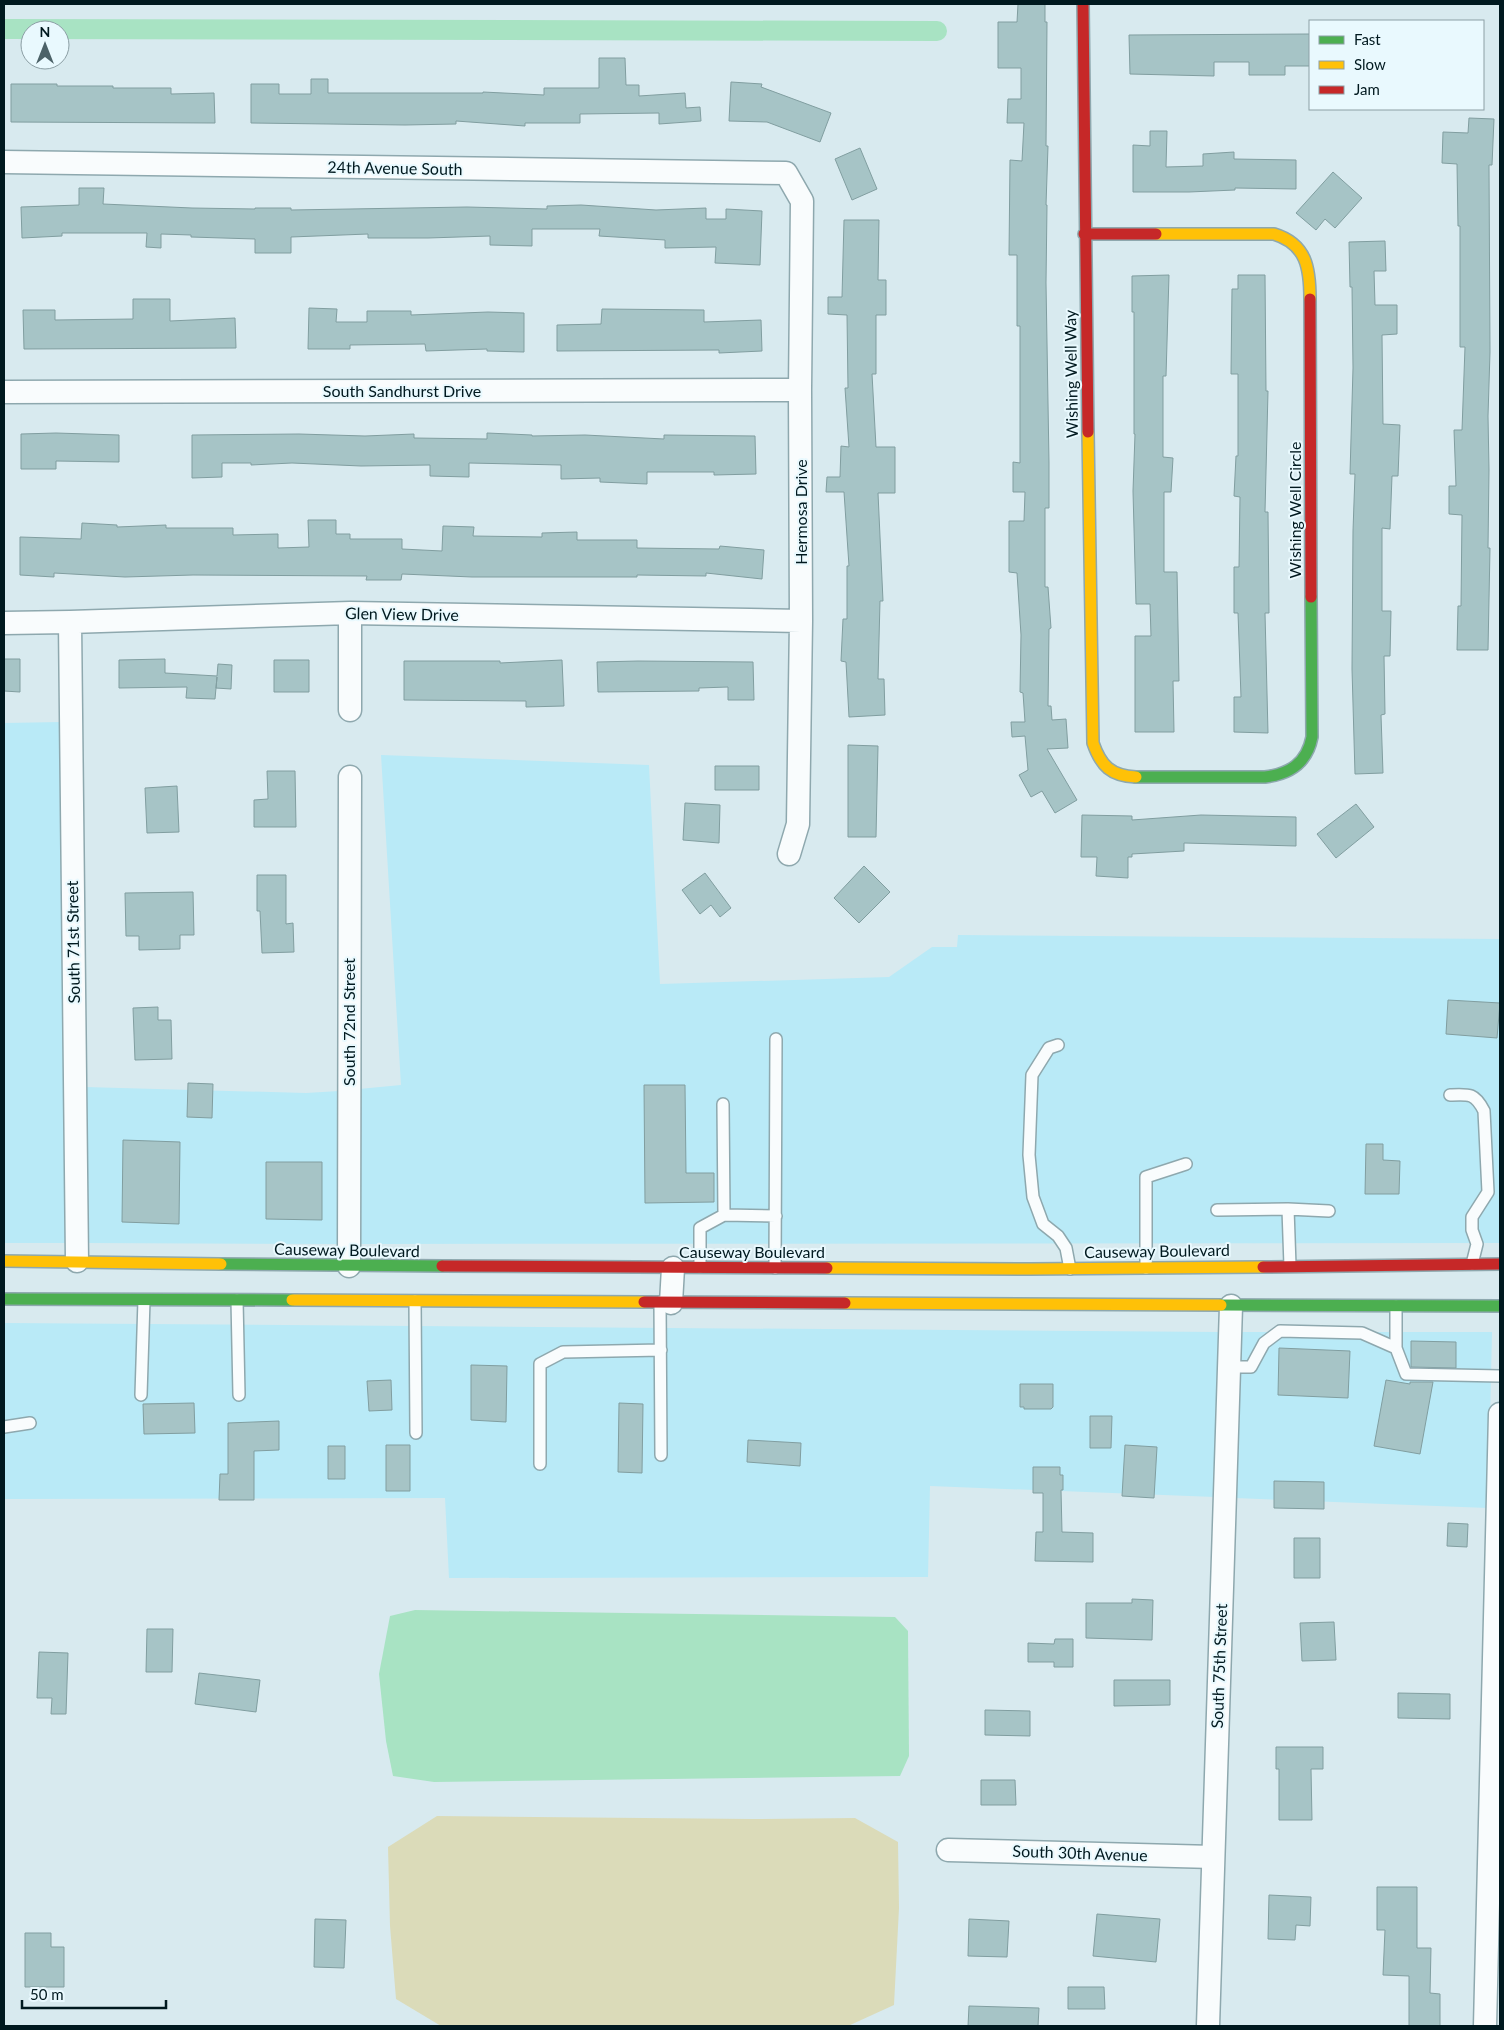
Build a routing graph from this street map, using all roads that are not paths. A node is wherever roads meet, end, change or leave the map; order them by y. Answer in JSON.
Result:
{"nodes":[{"id":1,"x":1083,"y":4,"type":"edge"},
{"id":2,"x":4,"y":162,"type":"edge"},
{"id":3,"x":786,"y":173,"type":"joint"},
{"id":4,"x":1084,"y":234,"type":"junction"},
{"id":5,"x":800,"y":390,"type":"junction"},
{"id":6,"x":4,"y":392,"type":"edge"},
{"id":7,"x":350,"y":613,"type":"junction"},
{"id":8,"x":801,"y":621,"type":"junction"},
{"id":9,"x":4,"y":622,"type":"edge"},
{"id":10,"x":70,"y":622,"type":"junction"},
{"id":11,"x":350,"y":710,"type":"dead end"},
{"id":12,"x":1093,"y":743,"type":"joint"},
{"id":13,"x":350,"y":777,"type":"dead end"},
{"id":14,"x":790,"y":854,"type":"dead end"},
{"id":15,"x":776,"y":1038,"type":"dead end"},
{"id":16,"x":1058,"y":1045,"type":"dead end"},
{"id":17,"x":1450,"y":1095,"type":"dead end"},
{"id":18,"x":723,"y":1104,"type":"dead end"},
{"id":19,"x":1186,"y":1164,"type":"dead end"},
{"id":20,"x":1288,"y":1209,"type":"junction"},
{"id":21,"x":1217,"y":1210,"type":"dead end"},
{"id":22,"x":1329,"y":1211,"type":"dead end"},
{"id":23,"x":724,"y":1215,"type":"junction"},
{"id":24,"x":776,"y":1216,"type":"junction"},
{"id":25,"x":77,"y":1261,"type":"junction"},
{"id":26,"x":4,"y":1262,"type":"edge"},
{"id":27,"x":1472,"y":1264,"type":"junction"},
{"id":28,"x":1500,"y":1264,"type":"edge"},
{"id":29,"x":349,"y":1266,"type":"junction"},
{"id":30,"x":1290,"y":1266,"type":"junction"},
{"id":31,"x":673,"y":1268,"type":"junction"},
{"id":32,"x":700,"y":1268,"type":"junction"},
{"id":33,"x":775,"y":1268,"type":"junction"},
{"id":34,"x":1146,"y":1268,"type":"junction"},
{"id":35,"x":1070,"y":1269,"type":"junction"},
{"id":36,"x":4,"y":1299,"type":"edge"},
{"id":37,"x":1234,"y":1299,"type":"junction"},
{"id":38,"x":144,"y":1300,"type":"junction"},
{"id":39,"x":237,"y":1300,"type":"junction"},
{"id":40,"x":415,"y":1301,"type":"junction"},
{"id":41,"x":666,"y":1303,"type":"junction"},
{"id":42,"x":1316,"y":1306,"type":"junction"},
{"id":43,"x":1396,"y":1306,"type":"junction"},
{"id":44,"x":1500,"y":1306,"type":"edge"},
{"id":45,"x":1317,"y":1332,"type":"junction"},
{"id":46,"x":1396,"y":1348,"type":"junction"},
{"id":47,"x":661,"y":1350,"type":"junction"},
{"id":48,"x":1229,"y":1367,"type":"junction"},
{"id":49,"x":1500,"y":1376,"type":"edge"},
{"id":50,"x":141,"y":1395,"type":"dead end"},
{"id":51,"x":239,"y":1395,"type":"dead end"},
{"id":52,"x":1500,"y":1414,"type":"edge"},
{"id":53,"x":30,"y":1423,"type":"dead end"},
{"id":54,"x":4,"y":1427,"type":"edge"},
{"id":55,"x":416,"y":1434,"type":"dead end"},
{"id":56,"x":661,"y":1455,"type":"dead end"},
{"id":57,"x":540,"y":1464,"type":"dead end"},
{"id":58,"x":948,"y":1850,"type":"dead end"},
{"id":59,"x":1213,"y":1857,"type":"junction"},
{"id":60,"x":1208,"y":2026,"type":"edge"},
{"id":61,"x":1485,"y":2026,"type":"edge"}],
"edges":[{"from":1,"to":4,"type":"main road","name":"Wishing Well Way"},
{"from":2,"to":3,"type":"street","name":"24th Avenue South"},
{"from":3,"to":5,"type":"street","name":"Hermosa Drive"},
{"from":4,"to":12,"type":"main road","name":"Wishing Well Way"},
{"from":4,"to":12,"type":"main road","name":"Wishing Well Circle"},
{"from":5,"to":6,"type":"street","name":"South Sandhurst Drive"},
{"from":5,"to":8,"type":"street","name":"Hermosa Drive"},
{"from":7,"to":8,"type":"street","name":"Glen View Drive"},
{"from":7,"to":10,"type":"street","name":"Glen View Drive"},
{"from":7,"to":11,"type":"street"},
{"from":8,"to":14,"type":"street","name":"Hermosa Drive"},
{"from":9,"to":10,"type":"street","name":"Glen View Drive"},
{"from":10,"to":25,"type":"street","name":"South 71st Street"},
{"from":13,"to":29,"type":"street","name":"South 72nd Street"},
{"from":15,"to":24,"type":"lane"},
{"from":16,"to":35,"type":"lane"},
{"from":17,"to":27,"type":"lane"},
{"from":18,"to":23,"type":"lane"},
{"from":19,"to":34,"type":"lane"},
{"from":20,"to":21,"type":"lane"},
{"from":20,"to":22,"type":"lane"},
{"from":20,"to":30,"type":"lane"},
{"from":23,"to":24,"type":"lane"},
{"from":23,"to":32,"type":"lane"},
{"from":24,"to":33,"type":"lane"},
{"from":25,"to":26,"type":"main road","name":"Causeway Boulevard"},
{"from":25,"to":29,"type":"main road","name":"Causeway Boulevard"},
{"from":27,"to":28,"type":"main road","name":"Causeway Boulevard"},
{"from":27,"to":30,"type":"main road","name":"Causeway Boulevard"},
{"from":29,"to":31,"type":"main road","name":"Causeway Boulevard"},
{"from":30,"to":34,"type":"main road","name":"Causeway Boulevard"},
{"from":31,"to":32,"type":"main road","name":"Causeway Boulevard"},
{"from":31,"to":41,"type":"street"},
{"from":32,"to":33,"type":"main road","name":"Causeway Boulevard"},
{"from":33,"to":35,"type":"main road","name":"Causeway Boulevard"},
{"from":34,"to":35,"type":"main road","name":"Causeway Boulevard"},
{"from":36,"to":38,"type":"main road"},
{"from":37,"to":41,"type":"main road"},
{"from":37,"to":42,"type":"main road"},
{"from":37,"to":48,"type":"street","name":"South 75th Street"},
{"from":38,"to":39,"type":"main road"},
{"from":38,"to":50,"type":"lane"},
{"from":39,"to":40,"type":"main road"},
{"from":39,"to":51,"type":"lane"},
{"from":40,"to":41,"type":"main road"},
{"from":40,"to":55,"type":"lane"},
{"from":41,"to":47,"type":"lane"},
{"from":42,"to":43,"type":"main road"},
{"from":42,"to":45,"type":"lane"},
{"from":43,"to":44,"type":"main road"},
{"from":43,"to":46,"type":"lane"},
{"from":45,"to":46,"type":"lane"},
{"from":45,"to":48,"type":"lane"},
{"from":46,"to":49,"type":"lane"},
{"from":47,"to":56,"type":"lane"},
{"from":47,"to":57,"type":"lane"},
{"from":48,"to":59,"type":"street","name":"South 75th Street"},
{"from":52,"to":61,"type":"street"},
{"from":53,"to":54,"type":"lane"},
{"from":58,"to":59,"type":"street","name":"South 30th Avenue"},
{"from":59,"to":60,"type":"street","name":"South 75th Street"}]}
